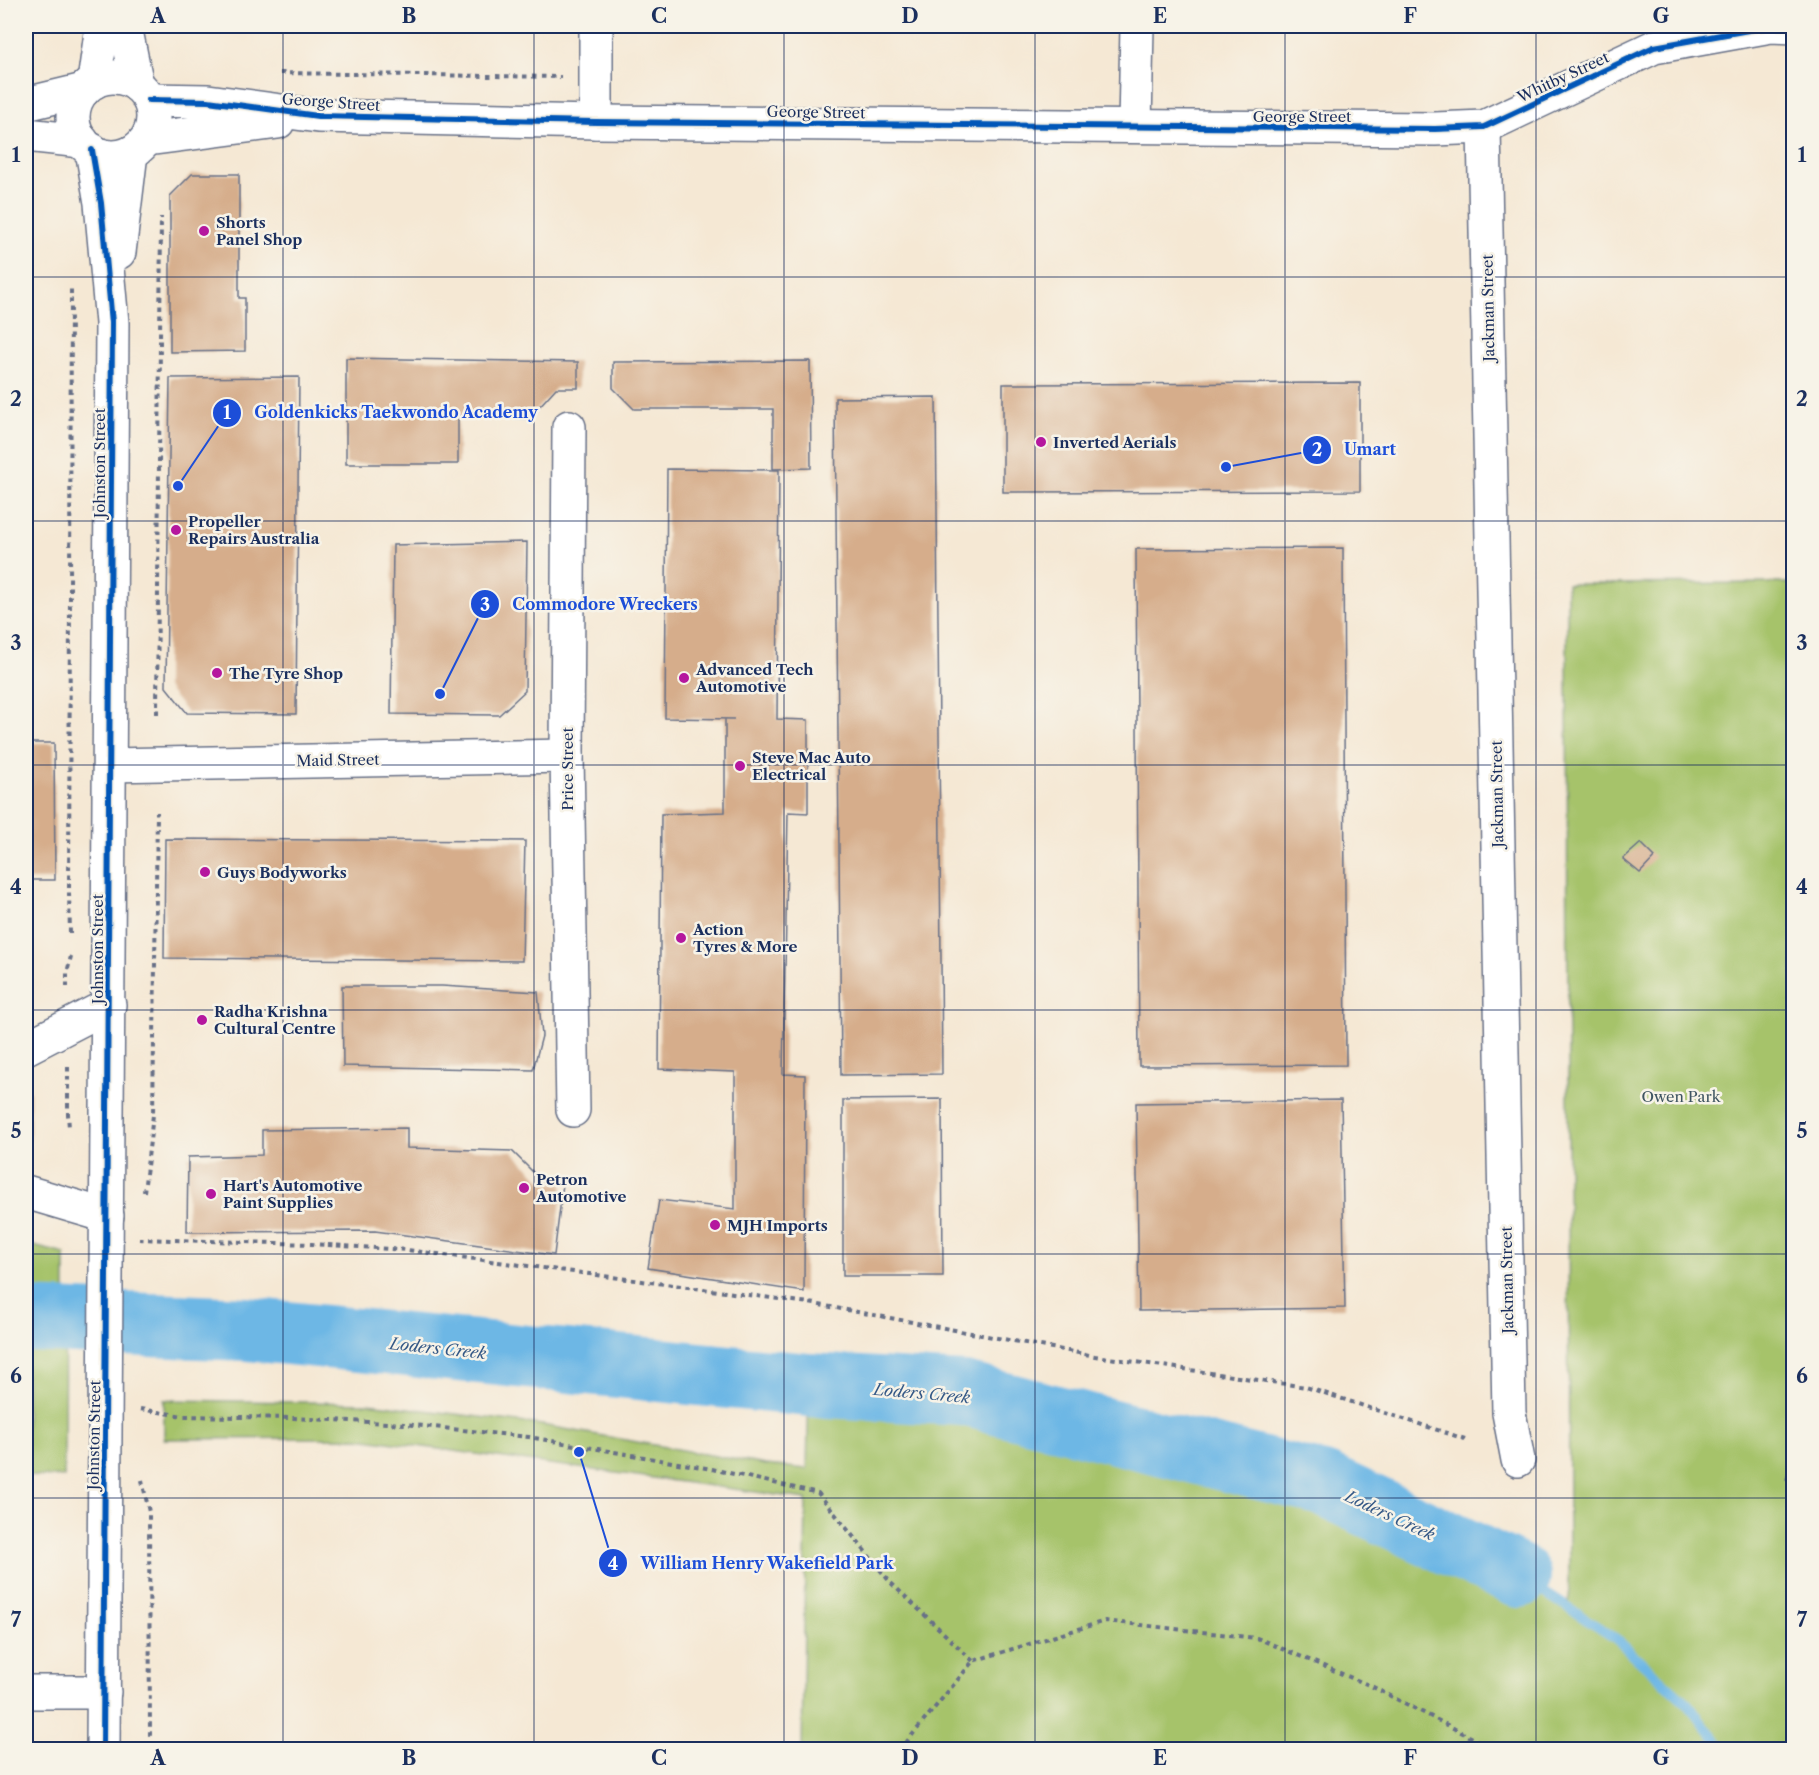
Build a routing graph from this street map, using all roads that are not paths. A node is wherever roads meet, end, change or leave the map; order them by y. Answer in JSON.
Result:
{"nodes":[{"id":1,"x":102,"y":26,"type":"edge"},
{"id":2,"x":125,"y":26,"type":"edge"},
{"id":3,"x":596,"y":26,"type":"edge"},
{"id":4,"x":1137,"y":26,"type":"edge"},
{"id":5,"x":1794,"y":27,"type":"edge"},
{"id":6,"x":89,"y":86,"type":"junction"},
{"id":7,"x":143,"y":92,"type":"junction"},
{"id":8,"x":26,"y":104,"type":"edge"},
{"id":9,"x":318,"y":116,"type":"junction"},
{"id":10,"x":596,"y":122,"type":"junction"},
{"id":11,"x":1135,"y":126,"type":"junction"},
{"id":12,"x":1484,"y":127,"type":"junction"},
{"id":13,"x":26,"y":135,"type":"edge"},
{"id":14,"x":87,"y":146,"type":"junction"},
{"id":15,"x":139,"y":146,"type":"junction"},
{"id":16,"x":112,"y":323,"type":"junction"},
{"id":17,"x":569,"y":427,"type":"dead end"},
{"id":18,"x":567,"y":756,"type":"junction"},
{"id":19,"x":110,"y":765,"type":"junction"},
{"id":20,"x":108,"y":1005,"type":"junction"},
{"id":21,"x":26,"y":1048,"type":"edge"},
{"id":22,"x":573,"y":1110,"type":"dead end"},
{"id":23,"x":26,"y":1192,"type":"edge"},
{"id":24,"x":107,"y":1216,"type":"junction"},
{"id":25,"x":1518,"y":1460,"type":"dead end"},
{"id":26,"x":26,"y":1692,"type":"edge"},
{"id":27,"x":104,"y":1692,"type":"junction"},
{"id":28,"x":103,"y":1749,"type":"edge"}],
"edges":[{"from":1,"to":6,"type":"street"},
{"from":2,"to":7,"type":"street"},
{"from":3,"to":10,"type":"street"},
{"from":4,"to":11,"type":"street"},
{"from":5,"to":12,"type":"street","name":"Whitby Street"},
{"from":6,"to":7,"type":"street"},
{"from":6,"to":8,"type":"street"},
{"from":6,"to":14,"type":"street"},
{"from":7,"to":9,"type":"street","name":"George Street"},
{"from":7,"to":15,"type":"street"},
{"from":9,"to":10,"type":"street","name":"George Street"},
{"from":9,"to":15,"type":"street","name":"George Street"},
{"from":10,"to":11,"type":"street","name":"George Street"},
{"from":11,"to":12,"type":"street","name":"George Street"},
{"from":12,"to":25,"type":"street","name":"Jackman Street"},
{"from":13,"to":14,"type":"street"},
{"from":14,"to":15,"type":"street"},
{"from":14,"to":16,"type":"street","name":"Johnston Street"},
{"from":15,"to":16,"type":"street","name":"Johnston Street"},
{"from":16,"to":19,"type":"street","name":"Johnston Street"},
{"from":17,"to":18,"type":"street","name":"Price Street"},
{"from":18,"to":19,"type":"street","name":"Maid Street"},
{"from":18,"to":22,"type":"street","name":"Price Street"},
{"from":19,"to":20,"type":"street","name":"Johnston Street"},
{"from":20,"to":21,"type":"street"},
{"from":20,"to":24,"type":"street","name":"Johnston Street"},
{"from":23,"to":24,"type":"street"},
{"from":24,"to":27,"type":"street","name":"Johnston Street"},
{"from":26,"to":27,"type":"street"},
{"from":27,"to":28,"type":"street","name":"Johnston Street"}]}
